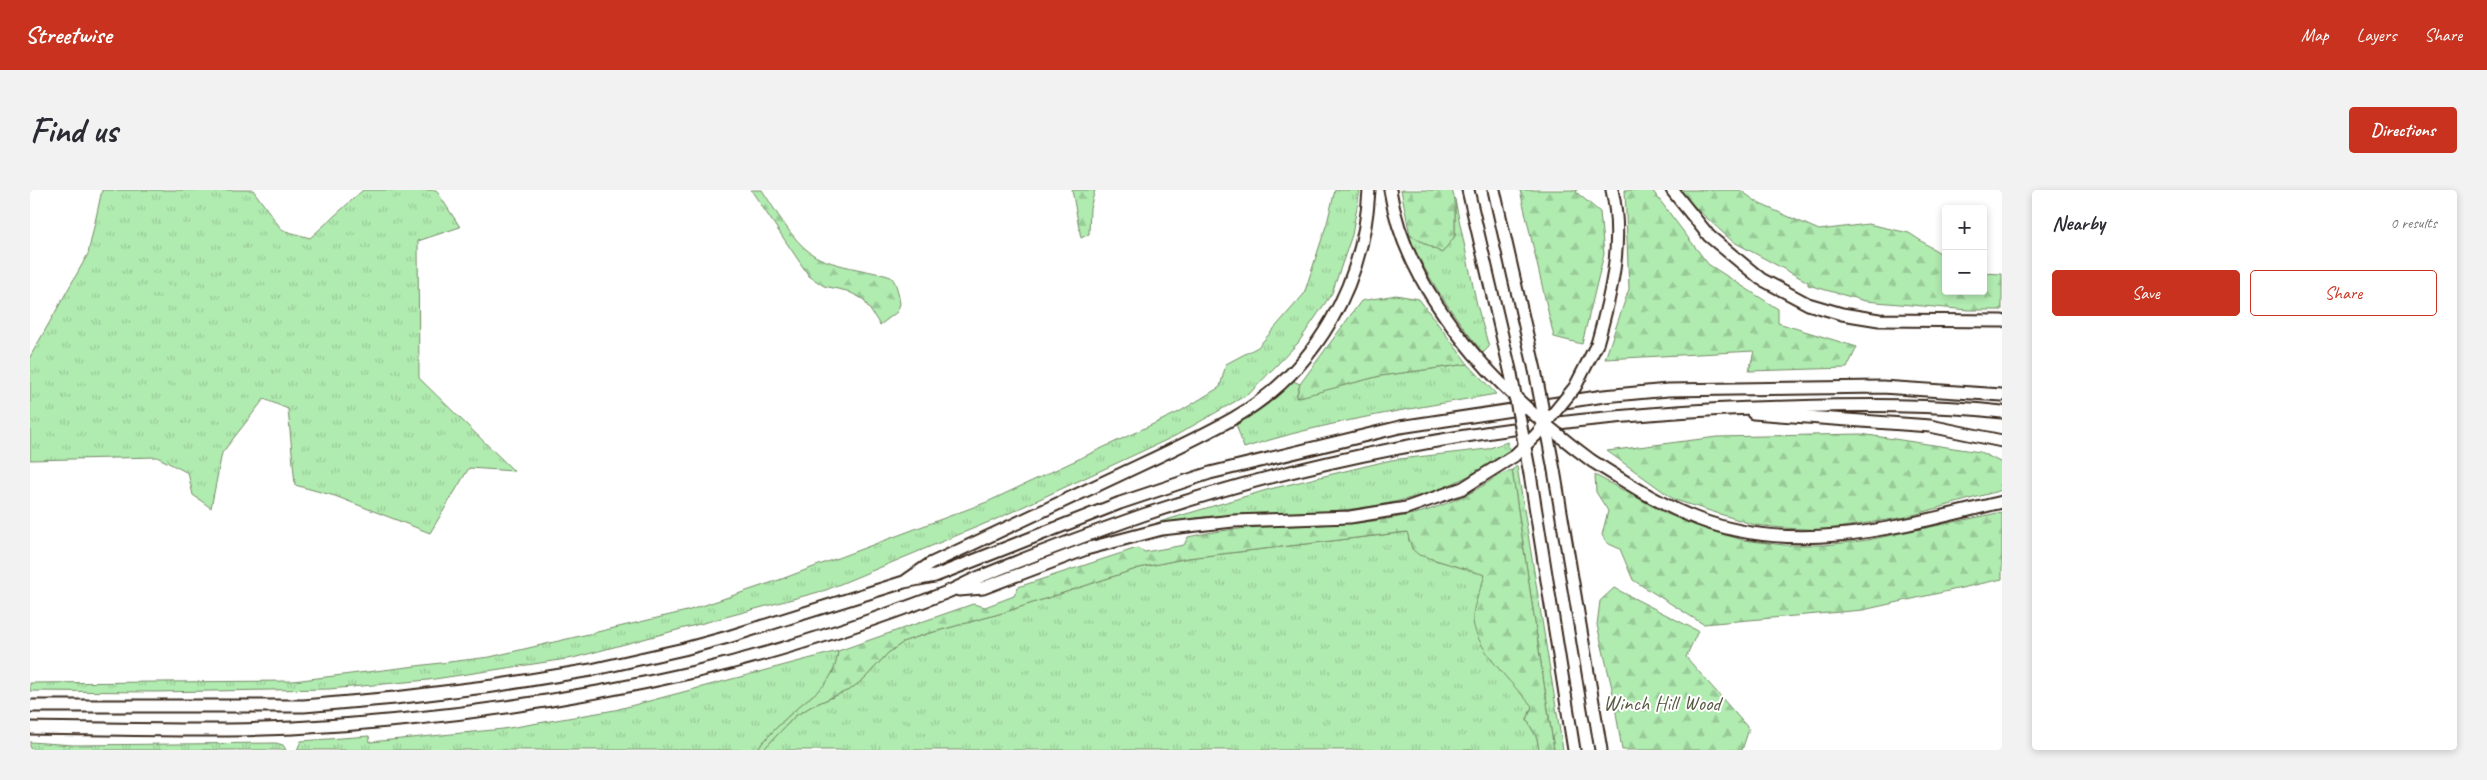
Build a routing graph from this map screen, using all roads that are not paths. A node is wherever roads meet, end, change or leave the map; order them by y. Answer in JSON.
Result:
{"nodes":[{"id":1,"x":1370,"y":190,"type":"edge"},
{"id":2,"x":1390,"y":190,"type":"edge"},
{"id":3,"x":1468,"y":190,"type":"edge"},
{"id":4,"x":1494,"y":190,"type":"edge"},
{"id":5,"x":1612,"y":190,"type":"edge"},
{"id":6,"x":1672,"y":190,"type":"edge"},
{"id":7,"x":2002,"y":321,"type":"edge"},
{"id":8,"x":2002,"y":394,"type":"edge"},
{"id":9,"x":1721,"y":408,"type":"junction"},
{"id":10,"x":2002,"y":412,"type":"edge"},
{"id":11,"x":2002,"y":441,"type":"edge"},
{"id":12,"x":2002,"y":502,"type":"edge"},
{"id":13,"x":904,"y":582,"type":"junction"},
{"id":14,"x":952,"y":590,"type":"junction"},
{"id":15,"x":30,"y":706,"type":"edge"},
{"id":16,"x":30,"y":728,"type":"edge"},
{"id":17,"x":1574,"y":750,"type":"edge"},
{"id":18,"x":1601,"y":750,"type":"edge"}],
"edges":[{"from":1,"to":13,"type":"highway"},
{"from":2,"to":12,"type":"highway","bridge":true},
{"from":3,"to":17,"type":"highway","bridge":true},
{"from":4,"to":18,"type":"highway","bridge":true},
{"from":5,"to":14,"type":"highway","bridge":true},
{"from":6,"to":7,"type":"highway"},
{"from":8,"to":13,"type":"highway"},
{"from":9,"to":10,"type":"highway"},
{"from":9,"to":11,"type":"highway"},
{"from":9,"to":14,"type":"highway"},
{"from":13,"to":15,"type":"highway"},
{"from":14,"to":16,"type":"highway"}]}
